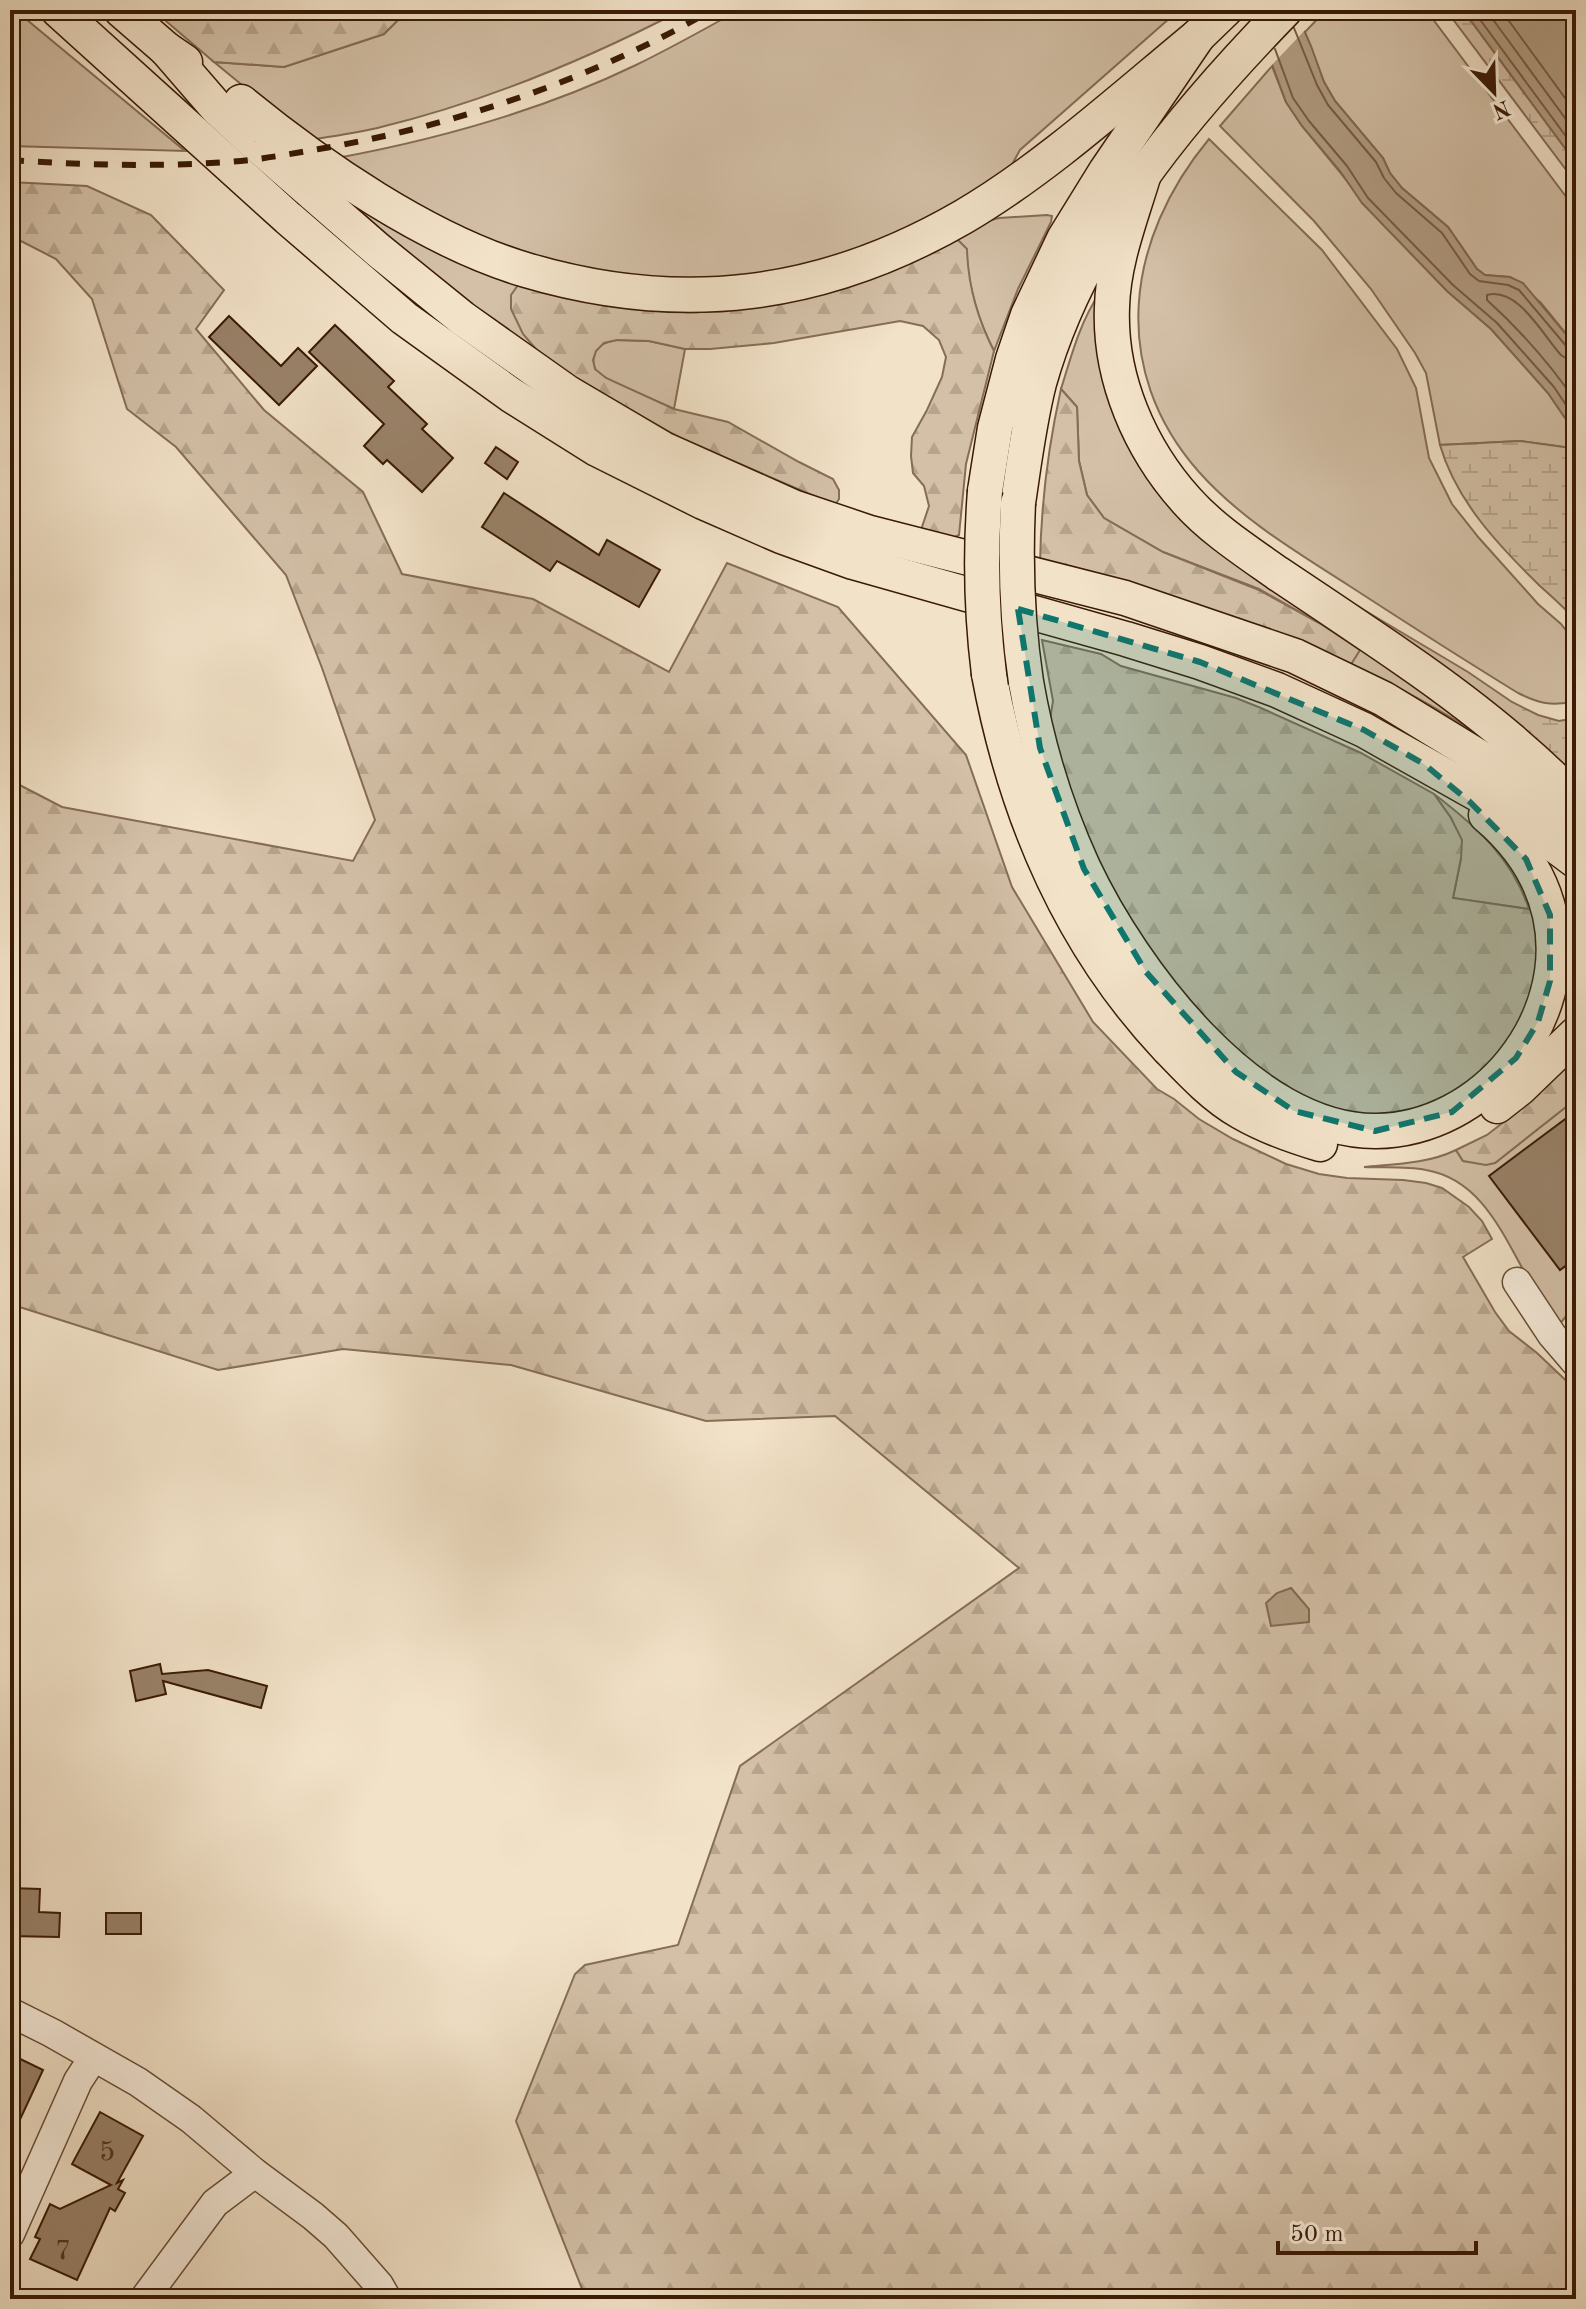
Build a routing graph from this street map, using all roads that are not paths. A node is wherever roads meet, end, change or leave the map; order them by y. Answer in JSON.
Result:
{"nodes":[{"id":1,"x":58,"y":10,"type":"edge"},
{"id":2,"x":121,"y":10,"type":"edge"},
{"id":3,"x":1225,"y":10,"type":"edge"},
{"id":4,"x":1285,"y":10,"type":"edge"},
{"id":5,"x":1198,"y":36,"type":"junction"},
{"id":6,"x":166,"y":49,"type":"junction"},
{"id":7,"x":1143,"y":177,"type":"junction"},
{"id":8,"x":1424,"y":764,"type":"junction"},
{"id":9,"x":1576,"y":801,"type":"edge"},
{"id":10,"x":1576,"y":820,"type":"edge"},
{"id":11,"x":1576,"y":861,"type":"edge"},
{"id":12,"x":1576,"y":1034,"type":"edge"},
{"id":13,"x":1517,"y":1282,"type":"dead end"},
{"id":14,"x":1576,"y":1363,"type":"edge"},
{"id":15,"x":10,"y":2012,"type":"edge"},
{"id":16,"x":93,"y":2058,"type":"junction"},
{"id":17,"x":255,"y":2173,"type":"junction"},
{"id":18,"x":10,"y":2234,"type":"edge"},
{"id":19,"x":144,"y":2299,"type":"edge"},
{"id":20,"x":387,"y":2299,"type":"edge"}],
"edges":[{"from":1,"to":8,"type":"main road"},
{"from":2,"to":6,"type":"main road"},
{"from":3,"to":5,"type":"main road"},
{"from":4,"to":7,"type":"main road"},
{"from":5,"to":6,"type":"main road"},
{"from":5,"to":12,"type":"main road","bridge":true},
{"from":6,"to":10,"type":"main road"},
{"from":7,"to":8,"type":"main road","bridge":true},
{"from":7,"to":9,"type":"main road"},
{"from":8,"to":11,"type":"main road"},
{"from":13,"to":14,"type":"street"},
{"from":15,"to":16,"type":"street"},
{"from":16,"to":17,"type":"street"},
{"from":16,"to":18,"type":"street"},
{"from":17,"to":19,"type":"street"},
{"from":17,"to":20,"type":"street"}]}
